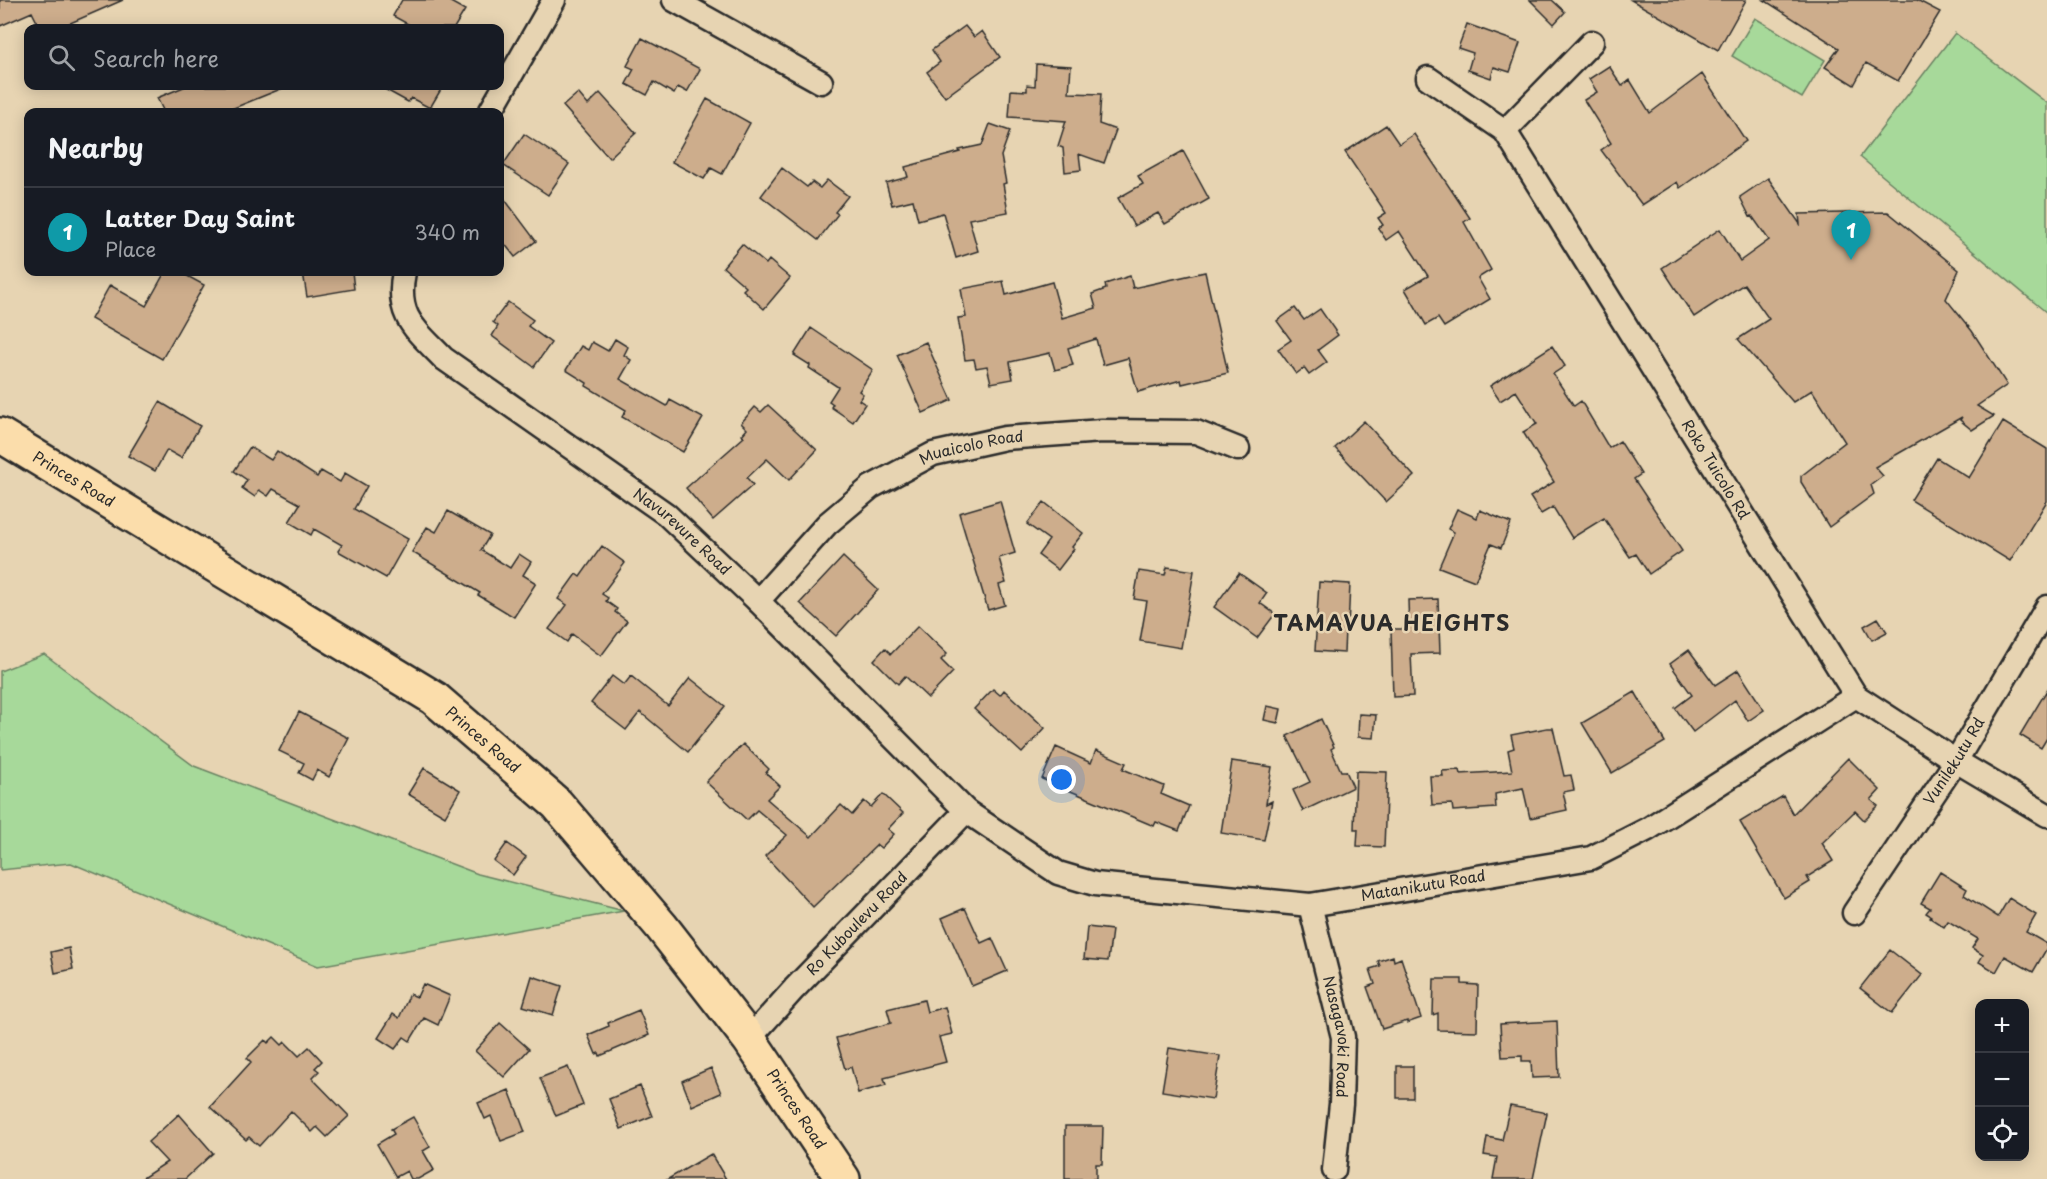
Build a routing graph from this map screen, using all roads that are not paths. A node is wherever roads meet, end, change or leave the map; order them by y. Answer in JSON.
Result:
{"nodes":[{"id":1,"x":554,"y":0,"type":"edge"},
{"id":2,"x":674,"y":0,"type":"edge"},
{"id":3,"x":1592,"y":42,"type":"dead end"},
{"id":4,"x":1428,"y":78,"type":"dead end"},
{"id":5,"x":821,"y":82,"type":"dead end"},
{"id":6,"x":504,"y":88,"type":"edge"},
{"id":7,"x":503,"y":90,"type":"edge"},
{"id":8,"x":492,"y":108,"type":"edge"},
{"id":9,"x":1505,"y":131,"type":"junction"},
{"id":10,"x":404,"y":276,"type":"edge"},
{"id":11,"x":0,"y":435,"type":"edge"},
{"id":12,"x":1238,"y":449,"type":"dead end"},
{"id":13,"x":758,"y":601,"type":"junction"},
{"id":14,"x":2047,"y":607,"type":"edge"},
{"id":15,"x":1856,"y":696,"type":"junction"},
{"id":16,"x":1956,"y":761,"type":"junction"},
{"id":17,"x":966,"y":810,"type":"junction"},
{"id":18,"x":2047,"y":815,"type":"edge"},
{"id":19,"x":1310,"y":905,"type":"junction"},
{"id":20,"x":1854,"y":913,"type":"dead end"},
{"id":21,"x":749,"y":1039,"type":"junction"},
{"id":22,"x":1334,"y":1170,"type":"dead end"},
{"id":23,"x":843,"y":1179,"type":"edge"}],
"edges":[{"from":1,"to":6,"type":"street"},
{"from":2,"to":5,"type":"street"},
{"from":3,"to":9,"type":"street"},
{"from":4,"to":9,"type":"street","name":"Roko Tuicolo Rd"},
{"from":7,"to":8,"type":"street"},
{"from":9,"to":15,"type":"street","name":"Roko Tuicolo Rd"},
{"from":10,"to":13,"type":"street","name":"Navurevure Road"},
{"from":11,"to":21,"type":"main road","name":"Princes Road"},
{"from":12,"to":13,"type":"street","name":"Muaicolo Road"},
{"from":13,"to":17,"type":"street","name":"Navurevure Road"},
{"from":14,"to":16,"type":"street","name":"Vunilekutu Rd"},
{"from":15,"to":16,"type":"street","name":"Roko Tuicolo Rd"},
{"from":15,"to":19,"type":"street","name":"Matanikutu Road"},
{"from":16,"to":18,"type":"street","name":"Roko Tuicolo Rd"},
{"from":16,"to":20,"type":"street","name":"Vunilekutu Rd"},
{"from":17,"to":19,"type":"street","name":"Matanikutu Road"},
{"from":17,"to":21,"type":"street","name":"Ro Kuboulevu Road"},
{"from":19,"to":22,"type":"street","name":"Nasagavoki Road"},
{"from":21,"to":23,"type":"main road","name":"Princes Road"}]}
